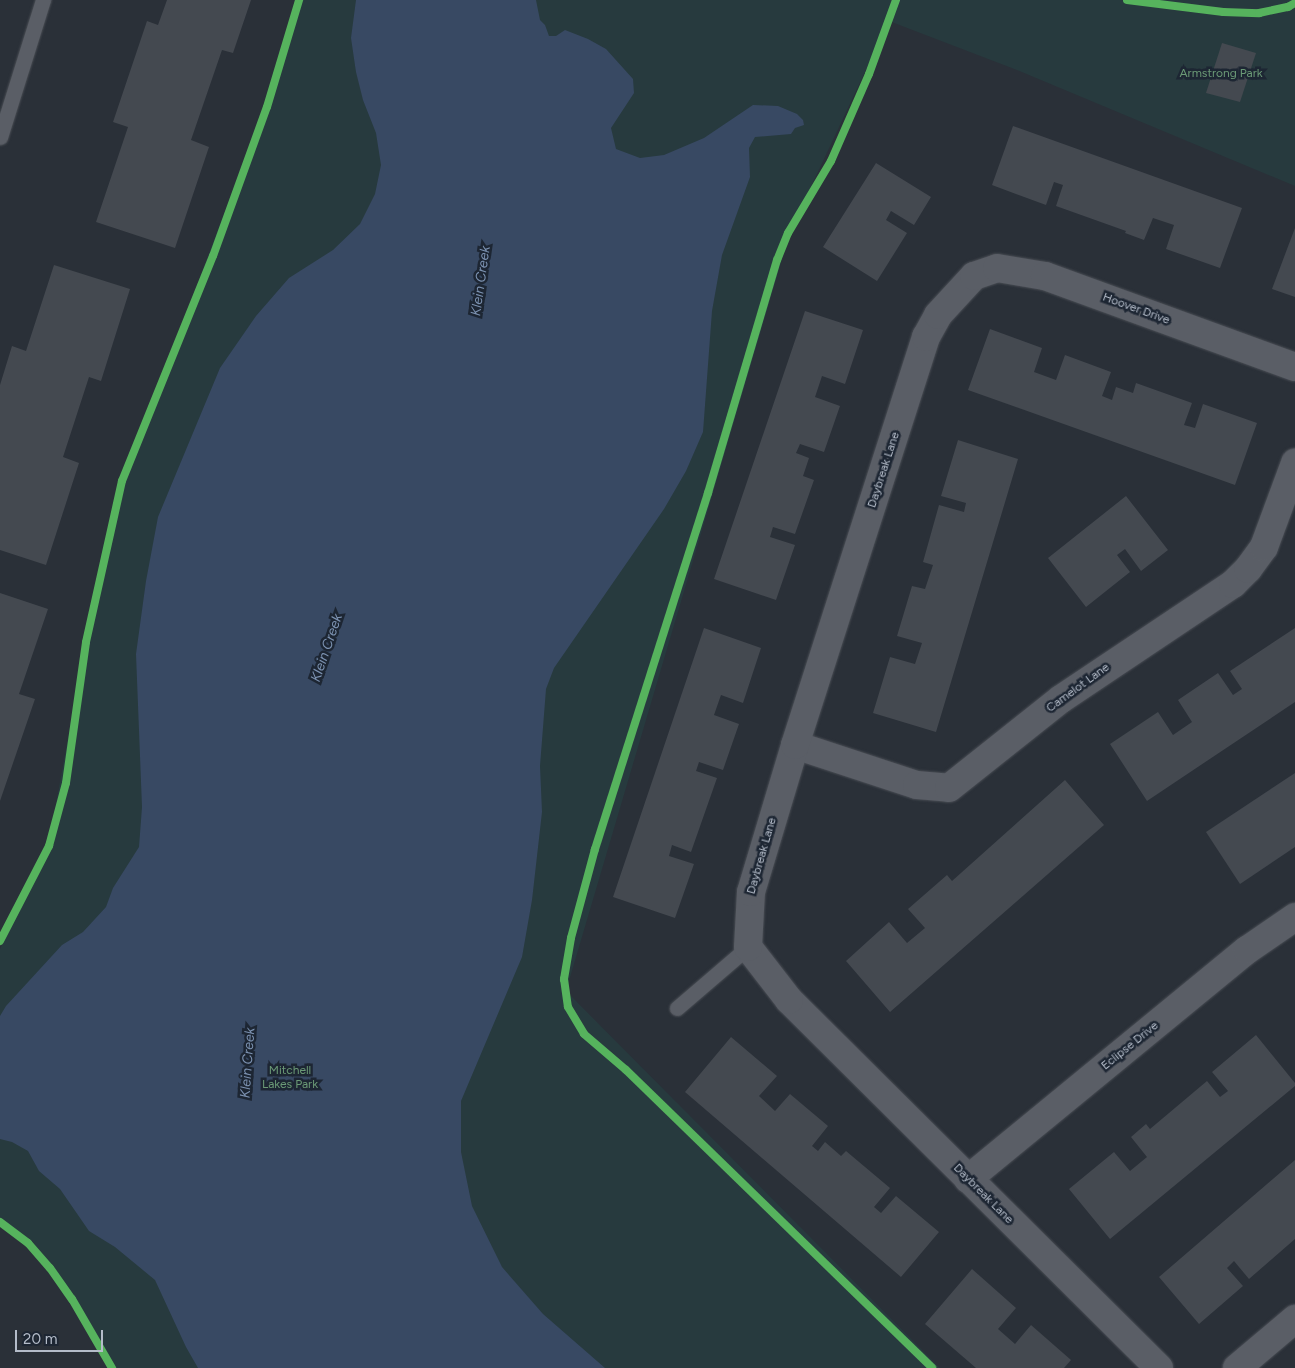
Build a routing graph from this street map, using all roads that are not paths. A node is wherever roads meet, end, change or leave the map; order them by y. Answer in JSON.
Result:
{"nodes":[{"id":1,"x":43,"y":0,"type":"edge"},
{"id":2,"x":0,"y":136,"type":"edge"},
{"id":3,"x":974,"y":276,"type":"joint"},
{"id":4,"x":1295,"y":367,"type":"edge"},
{"id":5,"x":1295,"y":463,"type":"edge"},
{"id":6,"x":795,"y":745,"type":"junction"},
{"id":7,"x":1295,"y":917,"type":"edge"},
{"id":8,"x":748,"y":947,"type":"junction"},
{"id":9,"x":677,"y":1008,"type":"dead end"},
{"id":10,"x":968,"y":1179,"type":"junction"},
{"id":11,"x":1295,"y":1319,"type":"edge"},
{"id":12,"x":1160,"y":1368,"type":"edge"},
{"id":13,"x":1237,"y":1368,"type":"edge"}],
"edges":[{"from":1,"to":2,"type":"lane"},
{"from":3,"to":4,"type":"street","name":"Hoover Drive"},
{"from":3,"to":6,"type":"street","name":"Daybreak Lane"},
{"from":5,"to":6,"type":"street","name":"Camelot Lane"},
{"from":6,"to":8,"type":"street","name":"Daybreak Lane"},
{"from":7,"to":10,"type":"street","name":"Eclipse Drive"},
{"from":8,"to":9,"type":"lane"},
{"from":8,"to":10,"type":"street","name":"Daybreak Lane"},
{"from":10,"to":12,"type":"street","name":"Daybreak Lane"},
{"from":11,"to":13,"type":"street"}]}
